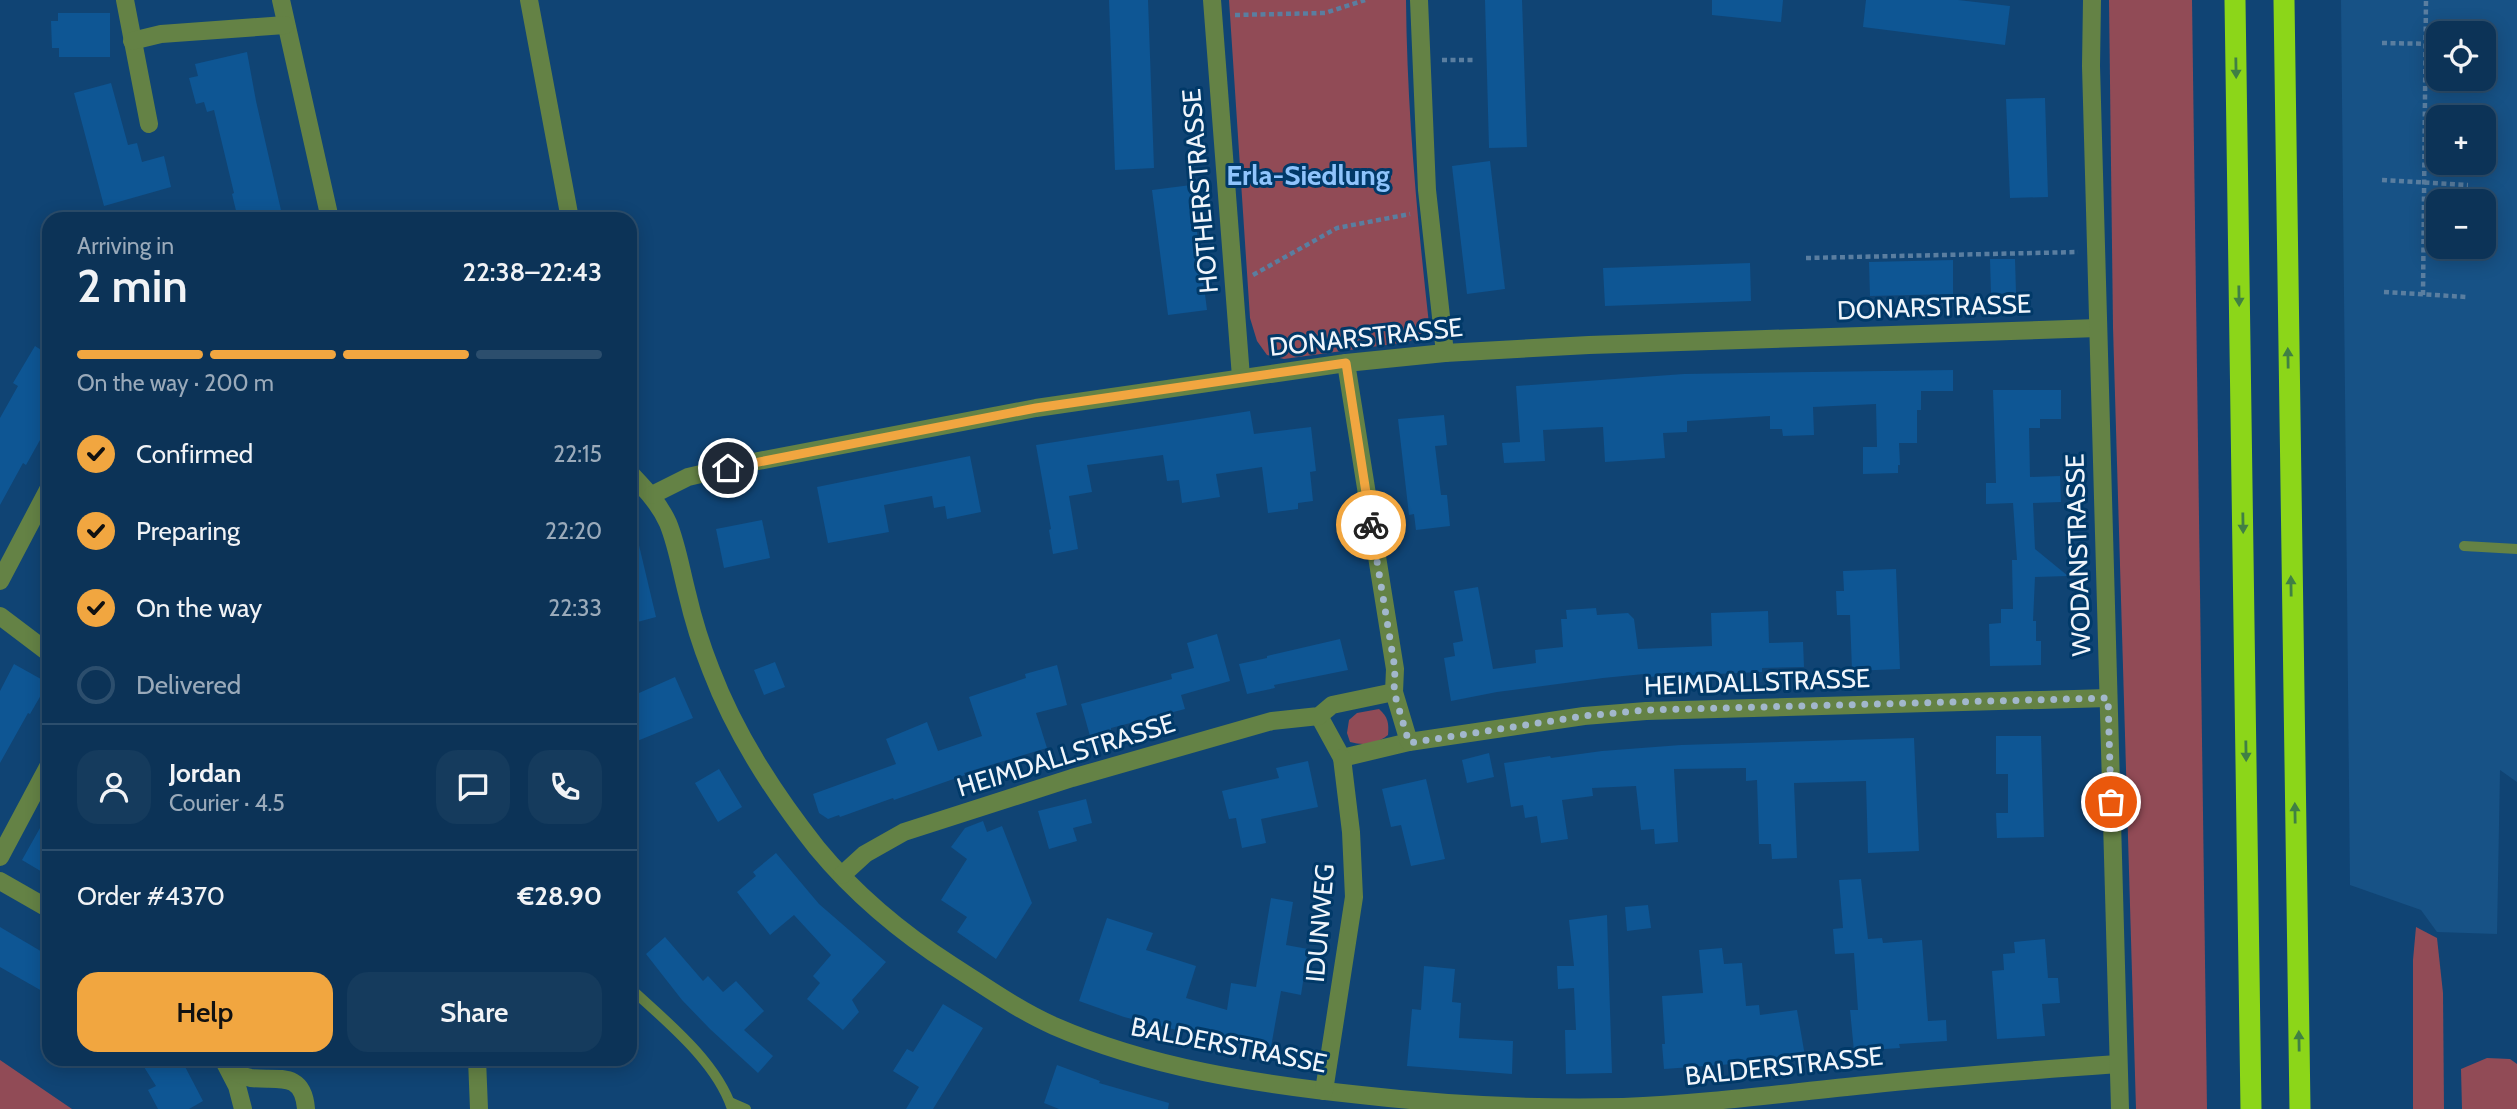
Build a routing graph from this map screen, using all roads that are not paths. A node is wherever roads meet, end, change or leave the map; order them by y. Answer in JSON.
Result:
{"nodes":[{"id":1,"x":125,"y":0,"type":"edge"},
{"id":2,"x":281,"y":0,"type":"edge"},
{"id":3,"x":529,"y":0,"type":"edge"},
{"id":4,"x":1419,"y":0,"type":"edge"},
{"id":5,"x":2092,"y":0,"type":"edge"},
{"id":6,"x":2235,"y":0,"type":"edge"},
{"id":7,"x":2284,"y":0,"type":"edge"},
{"id":8,"x":1212,"y":8,"type":"edge"},
{"id":9,"x":285,"y":25,"type":"junction"},
{"id":10,"x":132,"y":41,"type":"junction"},
{"id":11,"x":149,"y":124,"type":"dead end"},
{"id":12,"x":328,"y":212,"type":"edge"},
{"id":13,"x":569,"y":212,"type":"edge"},
{"id":14,"x":2098,"y":328,"type":"junction"},
{"id":15,"x":1446,"y":353,"type":"junction"},
{"id":16,"x":1346,"y":363,"type":"junction"},
{"id":17,"x":1241,"y":377,"type":"junction"},
{"id":18,"x":637,"y":480,"type":"edge"},
{"id":19,"x":652,"y":495,"type":"junction"},
{"id":20,"x":42,"y":501,"type":"edge"},
{"id":21,"x":2465,"y":546,"type":"dead end"},
{"id":22,"x":2517,"y":549,"type":"edge"},
{"id":23,"x":0,"y":582,"type":"edge"},
{"id":24,"x":0,"y":616,"type":"edge"},
{"id":25,"x":42,"y":648,"type":"edge"},
{"id":26,"x":1394,"y":692,"type":"junction"},
{"id":27,"x":2108,"y":698,"type":"junction"},
{"id":28,"x":1320,"y":716,"type":"junction"},
{"id":29,"x":1409,"y":743,"type":"junction"},
{"id":30,"x":1342,"y":758,"type":"junction"},
{"id":31,"x":42,"y":778,"type":"edge"},
{"id":32,"x":0,"y":857,"type":"edge"},
{"id":33,"x":842,"y":875,"type":"junction"},
{"id":34,"x":0,"y":881,"type":"edge"},
{"id":35,"x":42,"y":905,"type":"edge"},
{"id":36,"x":637,"y":995,"type":"edge"},
{"id":37,"x":2118,"y":1064,"type":"junction"},
{"id":38,"x":228,"y":1066,"type":"edge"},
{"id":39,"x":230,"y":1066,"type":"edge"},
{"id":40,"x":477,"y":1066,"type":"edge"},
{"id":41,"x":1324,"y":1091,"type":"junction"},
{"id":42,"x":731,"y":1106,"type":"edge"},
{"id":43,"x":243,"y":1109,"type":"edge"},
{"id":44,"x":306,"y":1109,"type":"edge"},
{"id":45,"x":479,"y":1109,"type":"edge"},
{"id":46,"x":746,"y":1109,"type":"edge"},
{"id":47,"x":2120,"y":1109,"type":"edge"},
{"id":48,"x":2251,"y":1109,"type":"edge"},
{"id":49,"x":2300,"y":1109,"type":"edge"}],
"edges":[{"from":1,"to":10,"type":"street"},
{"from":2,"to":9,"type":"street"},
{"from":3,"to":13,"type":"street"},
{"from":4,"to":15,"type":"street"},
{"from":5,"to":14,"type":"street","name":"WODANSTRASSE"},
{"from":6,"to":48,"type":"highway","one_way":true},
{"from":49,"to":7,"type":"highway","one_way":true},
{"from":8,"to":17,"type":"street","name":"HOTHERSTRASSE"},
{"from":9,"to":10,"type":"street"},
{"from":9,"to":12,"type":"street"},
{"from":10,"to":11,"type":"street"},
{"from":14,"to":15,"type":"street","name":"DONARSTRASSE"},
{"from":14,"to":27,"type":"street","name":"WODANSTRASSE"},
{"from":15,"to":16,"type":"street","name":"DONARSTRASSE"},
{"from":16,"to":17,"type":"street","name":"DONARSTRASSE"},
{"from":16,"to":26,"type":"street"},
{"from":17,"to":19,"type":"street","name":"DONARSTRASSE"},
{"from":18,"to":19,"type":"street","name":"BALDERSTRASSE"},
{"from":19,"to":33,"type":"street","name":"BALDERSTRASSE"},
{"from":20,"to":23,"type":"street"},
{"from":21,"to":22,"type":"lane"},
{"from":24,"to":25,"type":"street"},
{"from":26,"to":28,"type":"street","name":"HEIMDALLSTRASSE"},
{"from":26,"to":29,"type":"street"},
{"from":27,"to":29,"type":"street","name":"HEIMDALLSTRASSE"},
{"from":27,"to":37,"type":"street","name":"WODANSTRASSE"},
{"from":28,"to":30,"type":"street"},
{"from":28,"to":33,"type":"street","name":"HEIMDALLSTRASSE"},
{"from":29,"to":30,"type":"street","name":"HEIMDALLSTRASSE"},
{"from":30,"to":41,"type":"street","name":"IDUNWEG"},
{"from":31,"to":32,"type":"street"},
{"from":33,"to":41,"type":"street","name":"BALDERSTRASSE"},
{"from":34,"to":35,"type":"street"},
{"from":36,"to":42,"type":"lane"},
{"from":37,"to":41,"type":"street","name":"BALDERSTRASSE"},
{"from":37,"to":47,"type":"street","name":"WODANSTRASSE"},
{"from":38,"to":43,"type":"street"},
{"from":39,"to":44,"type":"street"},
{"from":40,"to":45,"type":"street"},
{"from":42,"to":46,"type":"lane"}]}
